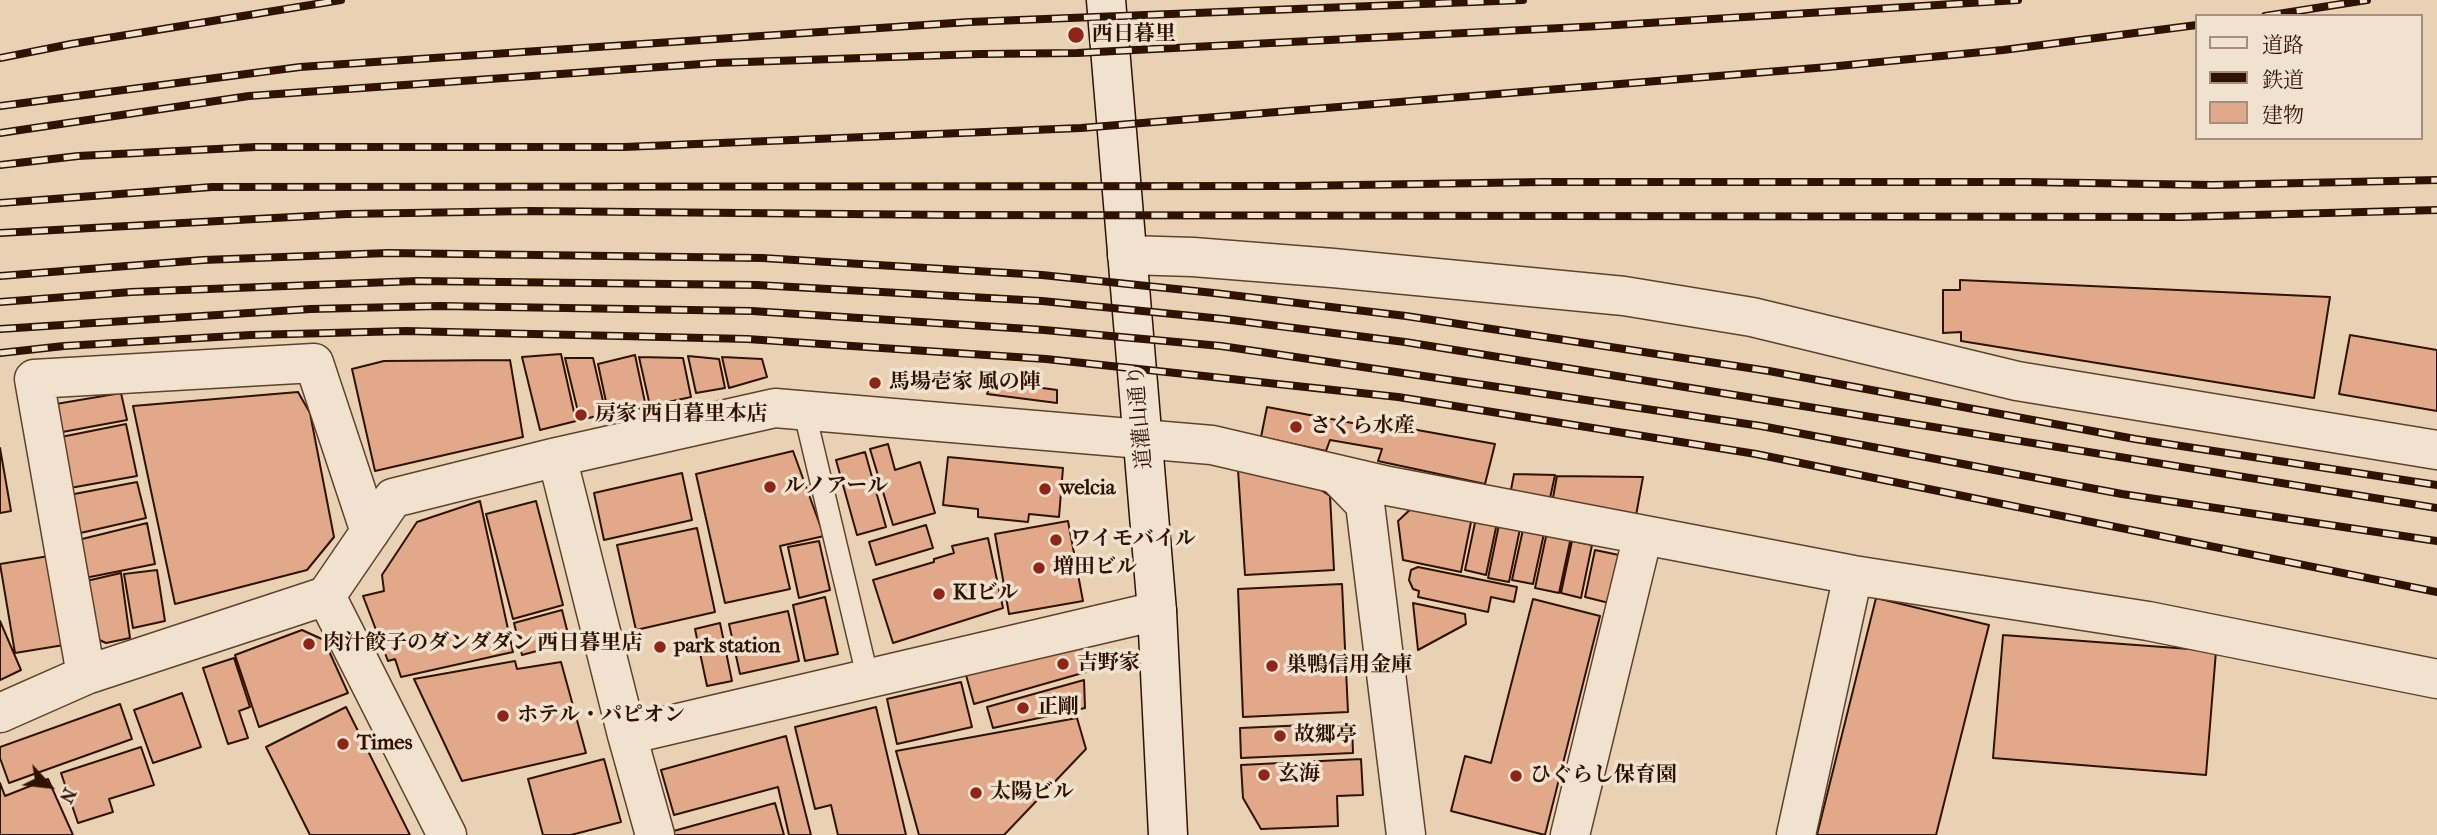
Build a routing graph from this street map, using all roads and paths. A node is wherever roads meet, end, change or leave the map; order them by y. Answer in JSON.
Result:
{"nodes":[{"id":1,"x":1106,"y":0,"type":"edge"},
{"id":2,"x":1127,"y":255,"type":"junction"},
{"id":3,"x":804,"y":410,"type":"junction"},
{"id":4,"x":1143,"y":438,"type":"junction"},
{"id":5,"x":2437,"y":450,"type":"edge"},
{"id":6,"x":557,"y":457,"type":"junction"},
{"id":7,"x":1337,"y":475,"type":"junction"},
{"id":8,"x":370,"y":532,"type":"junction"},
{"id":9,"x":1643,"y":535,"type":"junction"},
{"id":10,"x":1853,"y":575,"type":"junction"},
{"id":11,"x":326,"y":596,"type":"junction"},
{"id":12,"x":1157,"y":611,"type":"junction"},
{"id":13,"x":86,"y":675,"type":"junction"},
{"id":14,"x":868,"y":679,"type":"junction"},
{"id":15,"x":2437,"y":679,"type":"edge"},
{"id":16,"x":0,"y":713,"type":"edge"},
{"id":17,"x":627,"y":735,"type":"junction"},
{"id":18,"x":447,"y":835,"type":"edge"},
{"id":19,"x":656,"y":835,"type":"edge"},
{"id":20,"x":1168,"y":835,"type":"edge"},
{"id":21,"x":1406,"y":835,"type":"edge"},
{"id":22,"x":1570,"y":835,"type":"edge"},
{"id":23,"x":1796,"y":835,"type":"edge"}],
"edges":[{"from":1,"to":2,"type":"street","name":"道灌山通り"},
{"from":2,"to":4,"type":"street","name":"道灌山通り"},
{"from":2,"to":5,"type":"street"},
{"from":3,"to":4,"type":"street"},
{"from":3,"to":6,"type":"street"},
{"from":3,"to":14,"type":"lane"},
{"from":4,"to":7,"type":"street"},
{"from":4,"to":12,"type":"street","name":"道灌山通り"},
{"from":6,"to":8,"type":"street"},
{"from":6,"to":17,"type":"street"},
{"from":7,"to":9,"type":"street"},
{"from":7,"to":21,"type":"street"},
{"from":8,"to":11,"type":"street"},
{"from":8,"to":13,"type":"street"},
{"from":9,"to":10,"type":"street"},
{"from":9,"to":22,"type":"street"},
{"from":10,"to":15,"type":"street"},
{"from":10,"to":23,"type":"street"},
{"from":11,"to":13,"type":"street"},
{"from":11,"to":18,"type":"street"},
{"from":12,"to":14,"type":"street"},
{"from":12,"to":20,"type":"street","name":"道灌山通り"},
{"from":13,"to":16,"type":"street"},
{"from":14,"to":17,"type":"street"},
{"from":17,"to":19,"type":"street"}]}
